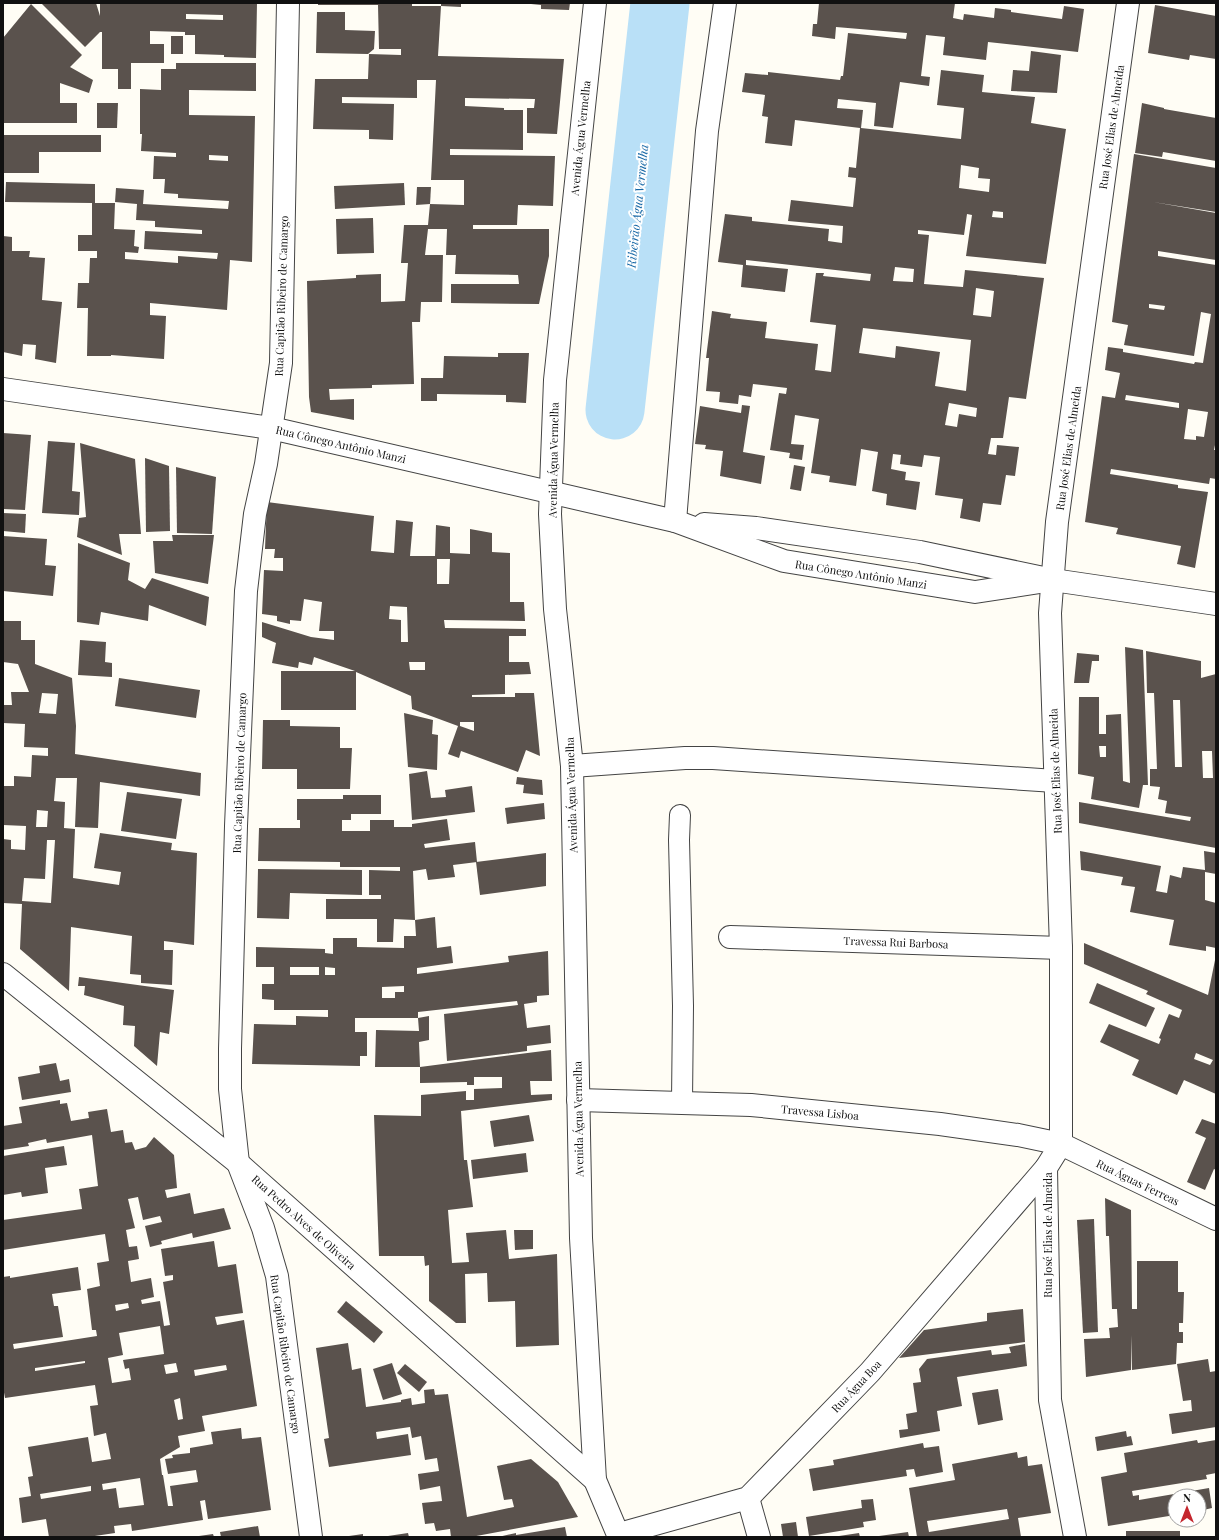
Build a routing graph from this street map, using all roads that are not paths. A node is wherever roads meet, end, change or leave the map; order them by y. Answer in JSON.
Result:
{"nodes":[{"id":1,"x":288,"y":3,"type":"edge"},
{"id":2,"x":595,"y":3,"type":"edge"},
{"id":3,"x":725,"y":3,"type":"edge"},
{"id":4,"x":1128,"y":3,"type":"edge"},
{"id":5,"x":3,"y":390,"type":"edge"},
{"id":6,"x":271,"y":428,"type":"junction"},
{"id":7,"x":550,"y":491,"type":"junction"},
{"id":8,"x":675,"y":521,"type":"junction"},
{"id":9,"x":1053,"y":580,"type":"junction"},
{"id":10,"x":1216,"y":604,"type":"edge"},
{"id":11,"x":572,"y":766,"type":"junction"},
{"id":12,"x":1055,"y":781,"type":"junction"},
{"id":13,"x":680,"y":815,"type":"dead end"},
{"id":14,"x":730,"y":937,"type":"dead end"},
{"id":15,"x":1061,"y":948,"type":"junction"},
{"id":16,"x":3,"y":974,"type":"edge"},
{"id":17,"x":578,"y":1100,"type":"junction"},
{"id":18,"x":682,"y":1102,"type":"junction"},
{"id":19,"x":1061,"y":1144,"type":"junction"},
{"id":20,"x":238,"y":1164,"type":"junction"},
{"id":21,"x":1046,"y":1168,"type":"junction"},
{"id":22,"x":1216,"y":1219,"type":"edge"},
{"id":23,"x":595,"y":1480,"type":"junction"},
{"id":24,"x":748,"y":1498,"type":"junction"},
{"id":25,"x":619,"y":1536,"type":"edge"},
{"id":26,"x":311,"y":1537,"type":"edge"},
{"id":27,"x":759,"y":1537,"type":"edge"},
{"id":28,"x":1075,"y":1537,"type":"edge"}],
"edges":[{"from":1,"to":6,"type":"street","name":"Rua Capitão Ribeiro de Camargo"},
{"from":2,"to":7,"type":"street","name":"Avenida Água Vermelha"},
{"from":3,"to":8,"type":"street"},
{"from":4,"to":9,"type":"street","name":"Rua José Elias de Almeida"},
{"from":5,"to":6,"type":"street","name":"Rua Cônego Antônio Manzi"},
{"from":6,"to":7,"type":"street","name":"Rua Cônego Antônio Manzi"},
{"from":6,"to":20,"type":"street","name":"Rua Capitão Ribeiro de Camargo"},
{"from":7,"to":8,"type":"street","name":"Rua Cônego Antônio Manzi"},
{"from":7,"to":11,"type":"street","name":"Avenida Água Vermelha"},
{"from":8,"to":9,"type":"street","name":"Rua Cônego Antônio Manzi"},
{"from":8,"to":9,"type":"street","name":"Rua Cônego Antônio Manzi"},
{"from":9,"to":10,"type":"street","name":"Rua Cônego Antônio Manzi"},
{"from":9,"to":12,"type":"street","name":"Rua José Elias de Almeida"},
{"from":11,"to":12,"type":"street"},
{"from":11,"to":17,"type":"street","name":"Avenida Água Vermelha"},
{"from":12,"to":15,"type":"street","name":"Rua José Elias de Almeida"},
{"from":13,"to":18,"type":"lane"},
{"from":14,"to":15,"type":"street","name":"Travessa Rui Barbosa"},
{"from":15,"to":19,"type":"street","name":"Rua José Elias de Almeida"},
{"from":16,"to":20,"type":"street","name":"Rua Pedro Alves de Oliveira"},
{"from":17,"to":18,"type":"street","name":"Travessa Lisboa"},
{"from":17,"to":23,"type":"street","name":"Avenida Água Vermelha"},
{"from":18,"to":19,"type":"street","name":"Travessa Lisboa"},
{"from":19,"to":21,"type":"street","name":"Rua José Elias de Almeida"},
{"from":19,"to":22,"type":"street","name":"Rua Águas Ferreas"},
{"from":20,"to":23,"type":"street","name":"Rua Pedro Alves de Oliveira"},
{"from":20,"to":26,"type":"street","name":"Rua Capitão Ribeiro de Camargo"},
{"from":21,"to":24,"type":"street","name":"Rua Água Boa"},
{"from":21,"to":28,"type":"street","name":"Rua José Elias de Almeida"},
{"from":23,"to":25,"type":"street","name":"Avenida Água Vermelha"},
{"from":24,"to":25,"type":"street"},
{"from":24,"to":27,"type":"street"}]}
